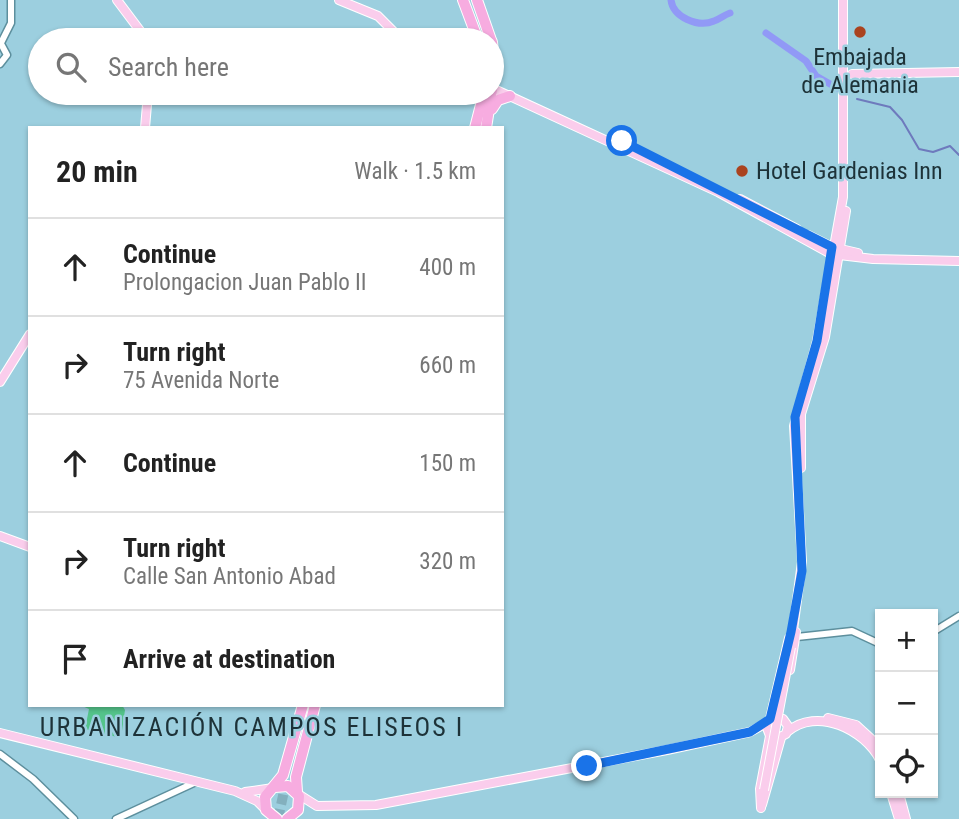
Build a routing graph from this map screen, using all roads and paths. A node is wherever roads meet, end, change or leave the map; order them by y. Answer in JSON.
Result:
{"nodes":[{"id":1,"x":11,"y":0,"type":"edge"},
{"id":2,"x":117,"y":0,"type":"edge"},
{"id":3,"x":339,"y":0,"type":"edge"},
{"id":4,"x":349,"y":0,"type":"edge"},
{"id":5,"x":470,"y":0,"type":"edge"},
{"id":6,"x":844,"y":0,"type":"edge"},
{"id":7,"x":138,"y":28,"type":"edge"},
{"id":8,"x":390,"y":28,"type":"edge"},
{"id":9,"x":396,"y":28,"type":"edge"},
{"id":10,"x":481,"y":28,"type":"edge"},
{"id":11,"x":1,"y":43,"type":"edge"},
{"id":12,"x":0,"y":64,"type":"edge"},
{"id":13,"x":845,"y":67,"type":"junction"},
{"id":14,"x":959,"y":72,"type":"edge"},
{"id":15,"x":852,"y":74,"type":"junction"},
{"id":16,"x":504,"y":88,"type":"edge"},
{"id":17,"x":504,"y":92,"type":"edge"},
{"id":18,"x":511,"y":94,"type":"junction"},
{"id":19,"x":504,"y":97,"type":"edge"},
{"id":20,"x":147,"y":105,"type":"edge"},
{"id":21,"x":484,"y":105,"type":"edge"},
{"id":22,"x":487,"y":105,"type":"edge"},
{"id":23,"x":491,"y":105,"type":"edge"},
{"id":24,"x":486,"y":109,"type":"junction"},
{"id":25,"x":145,"y":126,"type":"edge"},
{"id":26,"x":476,"y":126,"type":"edge"},
{"id":27,"x":486,"y":126,"type":"edge"},
{"id":28,"x":835,"y":251,"type":"junction"},
{"id":29,"x":959,"y":259,"type":"edge"},
{"id":30,"x":28,"y":337,"type":"edge"},
{"id":31,"x":0,"y":383,"type":"edge"},
{"id":32,"x":0,"y":536,"type":"edge"},
{"id":33,"x":28,"y":546,"type":"edge"},
{"id":34,"x":959,"y":616,"type":"edge"},
{"id":35,"x":938,"y":629,"type":"edge"},
{"id":36,"x":795,"y":634,"type":"junction"},
{"id":37,"x":875,"y":642,"type":"edge"},
{"id":38,"x":308,"y":707,"type":"edge"},
{"id":39,"x":308,"y":707,"type":"edge"},
{"id":40,"x":309,"y":707,"type":"edge"},
{"id":41,"x":783,"y":718,"type":"junction"},
{"id":42,"x":769,"y":720,"type":"junction"},
{"id":43,"x":750,"y":732,"type":"junction"},
{"id":44,"x":0,"y":733,"type":"edge"},
{"id":45,"x":769,"y":735,"type":"junction"},
{"id":46,"x":784,"y":735,"type":"junction"},
{"id":47,"x":875,"y":742,"type":"edge"},
{"id":48,"x":875,"y":753,"type":"edge"},
{"id":49,"x":0,"y":754,"type":"edge"},
{"id":50,"x":170,"y":774,"type":"junction"},
{"id":51,"x":289,"y":778,"type":"tunnel mouth"},
{"id":52,"x":198,"y":781,"type":"junction"},
{"id":53,"x":274,"y":787,"type":"junction"},
{"id":54,"x":175,"y":791,"type":"junction"},
{"id":55,"x":235,"y":791,"type":"junction"},
{"id":56,"x":297,"y":793,"type":"junction"},
{"id":57,"x":893,"y":798,"type":"edge"},
{"id":58,"x":900,"y":798,"type":"edge"},
{"id":59,"x":327,"y":807,"type":"junction"},
{"id":60,"x":761,"y":808,"type":"junction"},
{"id":61,"x":271,"y":816,"type":"edge"},
{"id":62,"x":290,"y":818,"type":"edge"},
{"id":63,"x":74,"y":819,"type":"edge"},
{"id":64,"x":116,"y":819,"type":"edge"},
{"id":65,"x":759,"y":819,"type":"edge"},
{"id":66,"x":899,"y":819,"type":"edge"},
{"id":67,"x":906,"y":819,"type":"edge"}],
"edges":[{"from":1,"to":11,"type":"street"},
{"from":2,"to":7,"type":"main road"},
{"from":3,"to":8,"type":"main road"},
{"from":4,"to":9,"type":"main road"},
{"from":5,"to":10,"type":"highway"},
{"from":6,"to":13,"type":"main road"},
{"from":11,"to":12,"type":"street"},
{"from":13,"to":15,"type":"main road"},
{"from":13,"to":28,"type":"main road"},
{"from":14,"to":15,"type":"main road"},
{"from":15,"to":28,"type":"main road"},
{"from":16,"to":18,"type":"highway"},
{"from":17,"to":18,"type":"main road"},
{"from":18,"to":19,"type":"highway"},
{"from":18,"to":28,"type":"main road"},
{"from":20,"to":25,"type":"main road"},
{"from":21,"to":24,"type":"highway"},
{"from":22,"to":24,"type":"highway"},
{"from":23,"to":24,"type":"highway"},
{"from":24,"to":26,"type":"highway"},
{"from":24,"to":27,"type":"highway"},
{"from":28,"to":29,"type":"main road"},
{"from":28,"to":36,"type":"main road"},
{"from":30,"to":31,"type":"main road"},
{"from":32,"to":33,"type":"main road"},
{"from":34,"to":35,"type":"street"},
{"from":36,"to":37,"type":"street"},
{"from":36,"to":41,"type":"main road"},
{"from":36,"to":42,"type":"main road"},
{"from":36,"to":60,"type":"main road","bridge":true},
{"from":38,"to":51,"type":"highway"},
{"from":39,"to":53,"type":"highway"},
{"from":40,"to":56,"type":"highway"},
{"from":41,"to":42,"type":"main road"},
{"from":41,"to":46,"type":"main road"},
{"from":41,"to":47,"type":"main road"},
{"from":42,"to":43,"type":"main road"},
{"from":42,"to":45,"type":"main road"},
{"from":43,"to":45,"type":"main road"},
{"from":43,"to":59,"type":"main road"},
{"from":44,"to":50,"type":"main road"},
{"from":45,"to":46,"type":"main road"},
{"from":45,"to":60,"type":"main road"},
{"from":46,"to":48,"type":"main road"},
{"from":46,"to":60,"type":"main road"},
{"from":49,"to":63,"type":"street"},
{"from":50,"to":52,"type":"main road"},
{"from":50,"to":54,"type":"street"},
{"from":52,"to":54,"type":"street"},
{"from":52,"to":55,"type":"main road"},
{"from":53,"to":55,"type":"main road"},
{"from":53,"to":56,"type":"highway"},
{"from":53,"to":61,"type":"highway"},
{"from":54,"to":64,"type":"street"},
{"from":55,"to":61,"type":"main road"},
{"from":56,"to":59,"type":"main road"},
{"from":56,"to":62,"type":"highway"},
{"from":57,"to":66,"type":"main road"},
{"from":58,"to":67,"type":"main road"},
{"from":59,"to":62,"type":"main road"},
{"from":60,"to":65,"type":"main road"}]}
